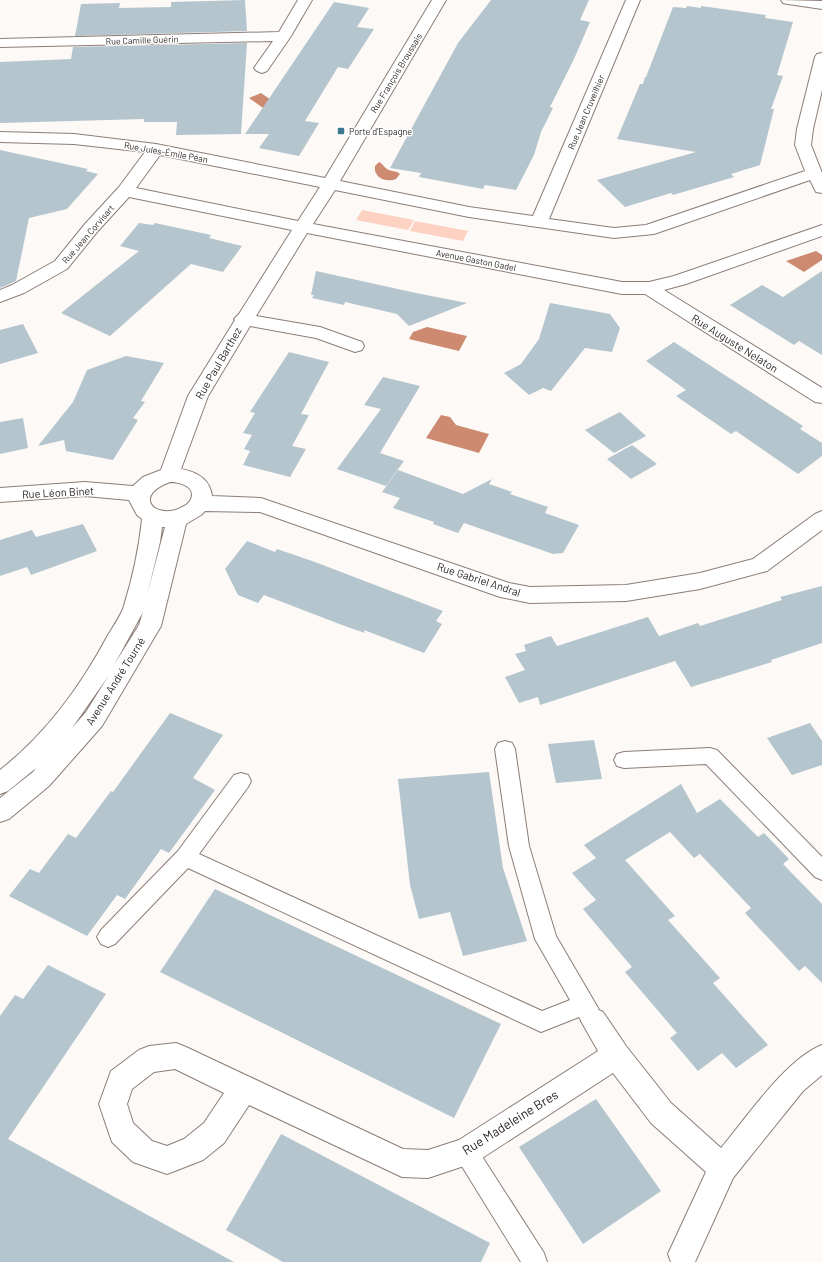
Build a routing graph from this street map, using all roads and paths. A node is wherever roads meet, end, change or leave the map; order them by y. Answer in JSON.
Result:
{"nodes":[{"id":1,"x":304,"y":0,"type":"edge"},
{"id":2,"x":439,"y":0,"type":"edge"},
{"id":3,"x":633,"y":0,"type":"edge"},
{"id":4,"x":788,"y":0,"type":"edge"},
{"id":5,"x":822,"y":5,"type":"edge"},
{"id":6,"x":284,"y":36,"type":"junction"},
{"id":7,"x":0,"y":43,"type":"edge"},
{"id":8,"x":822,"y":57,"type":"edge"},
{"id":9,"x":262,"y":68,"type":"dead end"},
{"id":10,"x":0,"y":137,"type":"edge"},
{"id":11,"x":156,"y":149,"type":"junction"},
{"id":12,"x":814,"y":173,"type":"junction"},
{"id":13,"x":330,"y":184,"type":"junction"},
{"id":14,"x":822,"y":188,"type":"edge"},
{"id":15,"x":126,"y":191,"type":"junction"},
{"id":16,"x":539,"y":224,"type":"junction"},
{"id":17,"x":302,"y":227,"type":"junction"},
{"id":18,"x":822,"y":230,"type":"edge"},
{"id":19,"x":649,"y":288,"type":"junction"},
{"id":20,"x":0,"y":296,"type":"edge"},
{"id":21,"x":244,"y":319,"type":"junction"},
{"id":22,"x":355,"y":346,"type":"dead end"},
{"id":23,"x":822,"y":397,"type":"edge"},
{"id":24,"x":169,"y":475,"type":"junction"},
{"id":25,"x":140,"y":494,"type":"junction"},
{"id":26,"x":0,"y":495,"type":"edge"},
{"id":27,"x":200,"y":503,"type":"junction"},
{"id":28,"x":153,"y":517,"type":"junction"},
{"id":29,"x":177,"y":519,"type":"junction"},
{"id":30,"x":822,"y":519,"type":"edge"},
{"id":31,"x":505,"y":749,"type":"dead end"},
{"id":32,"x":624,"y":760,"type":"dead end"},
{"id":33,"x":241,"y":781,"type":"dead end"},
{"id":34,"x":0,"y":784,"type":"edge"},
{"id":35,"x":0,"y":812,"type":"edge"},
{"id":36,"x":185,"y":857,"type":"junction"},
{"id":37,"x":822,"y":871,"type":"edge"},
{"id":38,"x":108,"y":937,"type":"dead end"},
{"id":39,"x":589,"y":1013,"type":"junction"},
{"id":40,"x":616,"y":1056,"type":"junction"},
{"id":41,"x":822,"y":1058,"type":"edge"},
{"id":42,"x":244,"y":1088,"type":"junction"},
{"id":43,"x":466,"y":1152,"type":"junction"},
{"id":44,"x":722,"y":1168,"type":"junction"},
{"id":45,"x":680,"y":1259,"type":"edge"},
{"id":46,"x":535,"y":1262,"type":"edge"}],
"edges":[{"from":1,"to":6,"type":"street"},
{"from":2,"to":13,"type":"street","name":"Rue François Broussais"},
{"from":3,"to":16,"type":"street","name":"Rue Jean Cruveilhier"},
{"from":4,"to":5,"type":"street"},
{"from":6,"to":7,"type":"street","name":"Rue Camille Guérin"},
{"from":6,"to":9,"type":"street"},
{"from":8,"to":12,"type":"street"},
{"from":10,"to":11,"type":"street","name":"Rue Jules-Émile Péan"},
{"from":11,"to":13,"type":"street","name":"Rue Jules-Émile Péan"},
{"from":11,"to":15,"type":"street","name":"Rue Jean Corvisart"},
{"from":12,"to":14,"type":"street"},
{"from":12,"to":16,"type":"street"},
{"from":13,"to":16,"type":"street"},
{"from":13,"to":17,"type":"street","name":"Rue François Broussais"},
{"from":15,"to":17,"type":"street","name":"Avenue Gaston Gadel"},
{"from":15,"to":20,"type":"street","name":"Rue Jean Corvisart"},
{"from":17,"to":19,"type":"street","name":"Avenue Gaston Gadel"},
{"from":17,"to":21,"type":"street","name":"Rue Paul Barthez"},
{"from":18,"to":19,"type":"street","name":"Avenue Gaston Gadel"},
{"from":19,"to":23,"type":"street","name":"Rue Auguste Nelaton"},
{"from":21,"to":22,"type":"street","name":"Rue Paul Barthez"},
{"from":21,"to":24,"type":"street","name":"Rue Paul Barthez"},
{"from":24,"to":25,"type":"street"},
{"from":24,"to":27,"type":"street"},
{"from":25,"to":26,"type":"street","name":"Rue Léon Binet"},
{"from":25,"to":28,"type":"street"},
{"from":27,"to":29,"type":"street"},
{"from":27,"to":30,"type":"street","name":"Rue Gabriel Andral"},
{"from":28,"to":29,"type":"street"},
{"from":28,"to":34,"type":"street","name":"Avenue André Tourné"},
{"from":29,"to":35,"type":"street","name":"Avenue André Tourné"},
{"from":31,"to":39,"type":"lane"},
{"from":32,"to":37,"type":"lane"},
{"from":33,"to":36,"type":"lane"},
{"from":36,"to":38,"type":"lane"},
{"from":36,"to":39,"type":"lane"},
{"from":39,"to":40,"type":"street"},
{"from":40,"to":43,"type":"street","name":"Rue Madeleine Bres"},
{"from":40,"to":44,"type":"street"},
{"from":41,"to":44,"type":"street"},
{"from":42,"to":42,"type":"street","name":"Rue Madeleine Bres"},
{"from":42,"to":43,"type":"street","name":"Rue Madeleine Bres"},
{"from":43,"to":46,"type":"lane"},
{"from":44,"to":45,"type":"street"}]}
